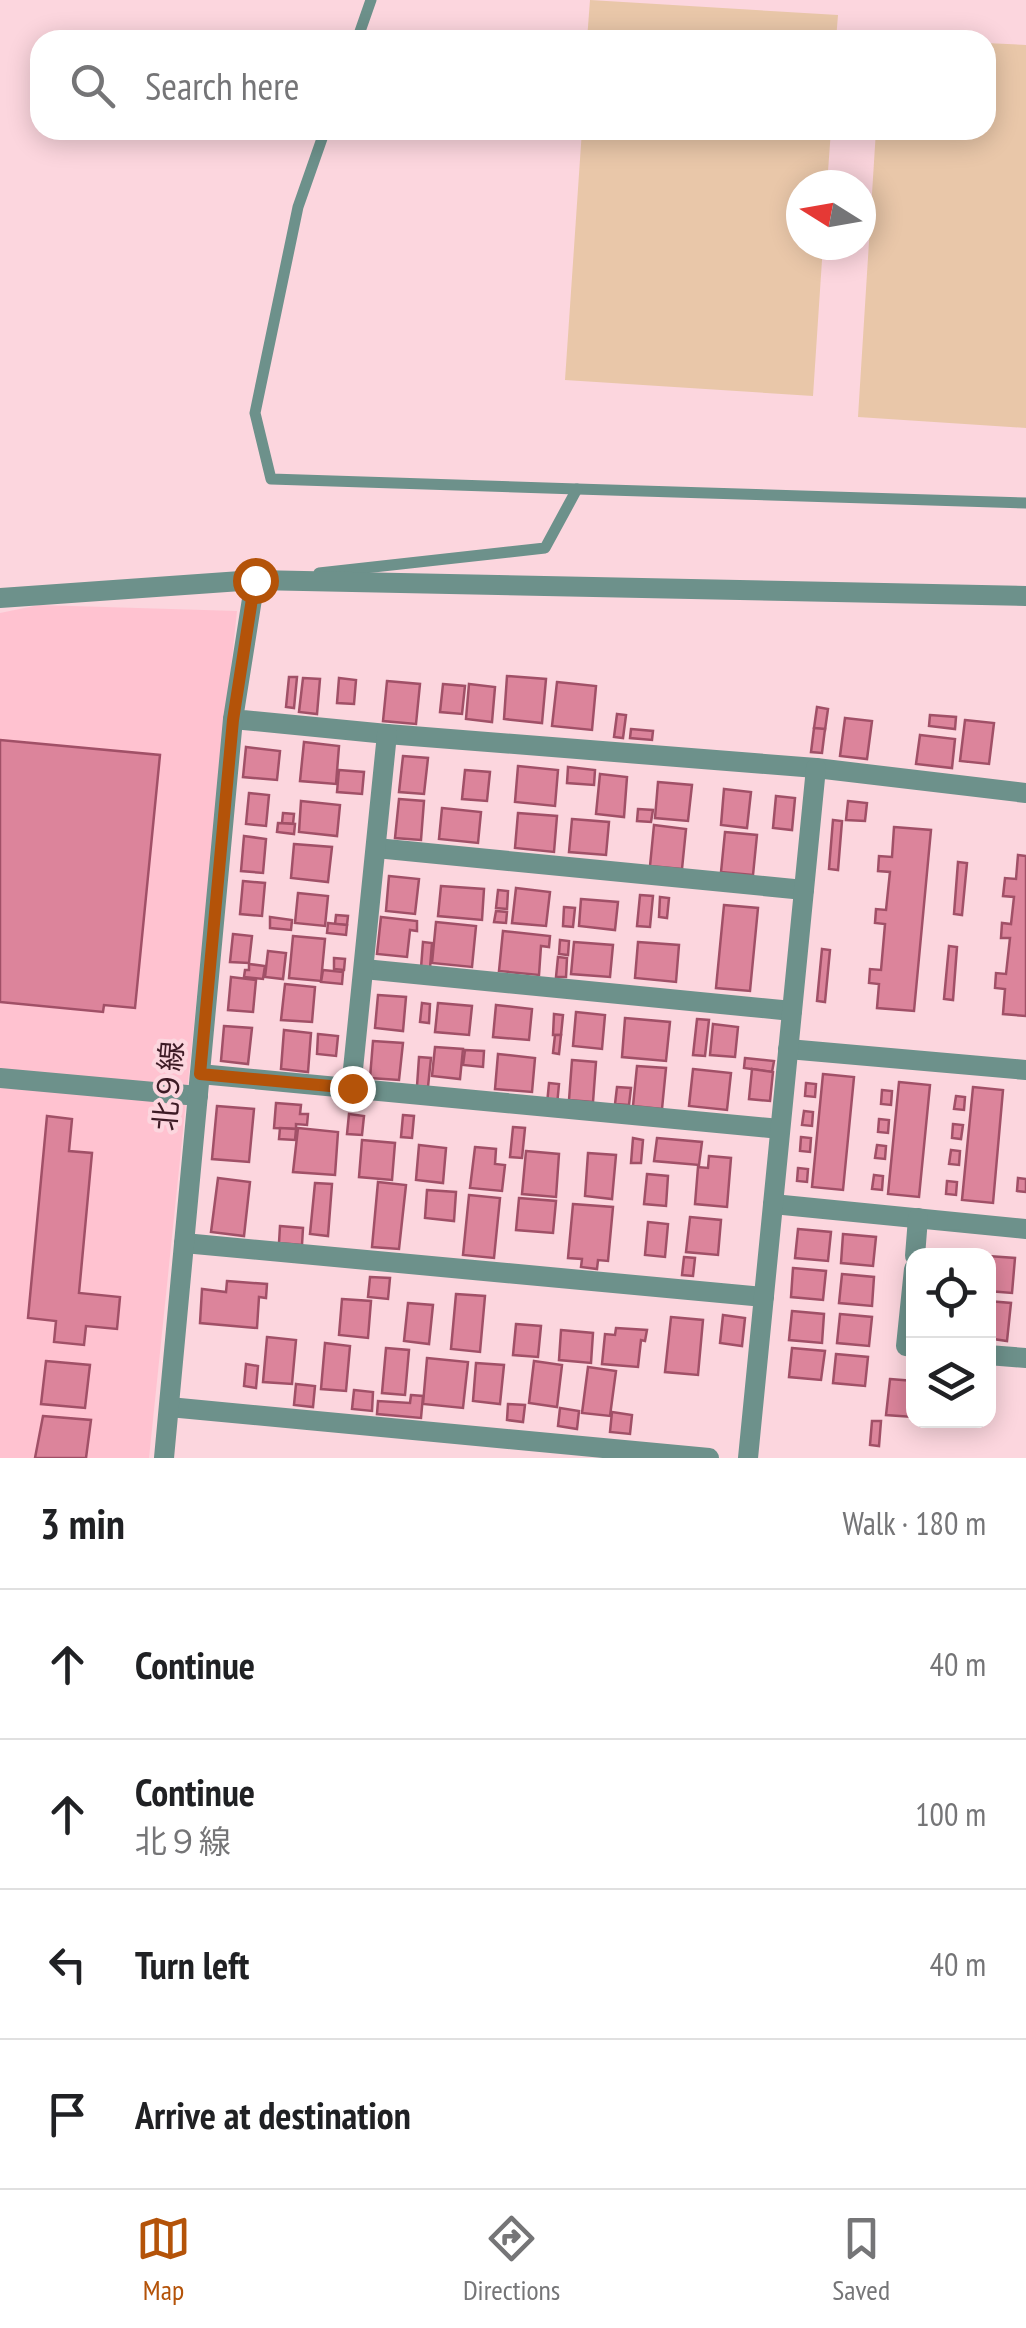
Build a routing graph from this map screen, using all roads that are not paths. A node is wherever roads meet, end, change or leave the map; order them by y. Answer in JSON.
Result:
{"nodes":[{"id":1,"x":370,"y":0,"type":"edge"},
{"id":2,"x":360,"y":30,"type":"edge"},
{"id":3,"x":321,"y":140,"type":"edge"},
{"id":4,"x":577,"y":489,"type":"junction"},
{"id":5,"x":1026,"y":503,"type":"edge"},
{"id":6,"x":255,"y":580,"type":"junction"},
{"id":7,"x":1026,"y":596,"type":"edge"},
{"id":8,"x":0,"y":598,"type":"edge"},
{"id":9,"x":233,"y":720,"type":"junction"},
{"id":10,"x":387,"y":734,"type":"junction"},
{"id":11,"x":816,"y":768,"type":"junction"},
{"id":12,"x":1026,"y":793,"type":"edge"},
{"id":13,"x":376,"y":848,"type":"junction"},
{"id":14,"x":804,"y":890,"type":"junction"},
{"id":15,"x":364,"y":969,"type":"junction"},
{"id":16,"x":792,"y":1011,"type":"junction"},
{"id":17,"x":788,"y":1049,"type":"junction"},
{"id":18,"x":1026,"y":1070,"type":"edge"},
{"id":19,"x":0,"y":1078,"type":"edge"},
{"id":20,"x":199,"y":1085,"type":"junction"},
{"id":21,"x":352,"y":1088,"type":"junction"},
{"id":22,"x":780,"y":1129,"type":"junction"},
{"id":23,"x":773,"y":1204,"type":"junction"},
{"id":24,"x":918,"y":1218,"type":"junction"},
{"id":25,"x":1026,"y":1230,"type":"edge"},
{"id":26,"x":184,"y":1243,"type":"junction"},
{"id":27,"x":916,"y":1248,"type":"edge"},
{"id":28,"x":764,"y":1297,"type":"junction"},
{"id":29,"x":996,"y":1356,"type":"edge"},
{"id":30,"x":1026,"y":1358,"type":"edge"},
{"id":31,"x":169,"y":1408,"type":"junction"},
{"id":32,"x":164,"y":1458,"type":"edge"},
{"id":33,"x":709,"y":1458,"type":"edge"},
{"id":34,"x":748,"y":1458,"type":"edge"}],
"edges":[{"from":1,"to":2,"type":"lane"},
{"from":3,"to":4,"type":"lane"},
{"from":4,"to":5,"type":"lane"},
{"from":4,"to":6,"type":"lane"},
{"from":6,"to":7,"type":"street"},
{"from":6,"to":8,"type":"street"},
{"from":6,"to":9,"type":"street","name":"北９線"},
{"from":9,"to":10,"type":"street"},
{"from":9,"to":20,"type":"street","name":"北９線"},
{"from":10,"to":11,"type":"street"},
{"from":10,"to":13,"type":"street"},
{"from":11,"to":12,"type":"street"},
{"from":11,"to":14,"type":"street"},
{"from":13,"to":14,"type":"street"},
{"from":13,"to":15,"type":"street"},
{"from":14,"to":16,"type":"street"},
{"from":15,"to":16,"type":"street"},
{"from":15,"to":21,"type":"street"},
{"from":16,"to":17,"type":"street"},
{"from":17,"to":18,"type":"street"},
{"from":17,"to":22,"type":"street"},
{"from":19,"to":20,"type":"street"},
{"from":20,"to":21,"type":"street"},
{"from":20,"to":26,"type":"street","name":"北９線"},
{"from":21,"to":22,"type":"street"},
{"from":22,"to":23,"type":"street"},
{"from":23,"to":24,"type":"street"},
{"from":23,"to":28,"type":"street"},
{"from":24,"to":25,"type":"street"},
{"from":24,"to":27,"type":"street"},
{"from":26,"to":28,"type":"street"},
{"from":26,"to":31,"type":"street","name":"北９線"},
{"from":28,"to":34,"type":"street"},
{"from":29,"to":30,"type":"street"},
{"from":31,"to":32,"type":"street","name":"北９線"},
{"from":31,"to":33,"type":"street"}]}
